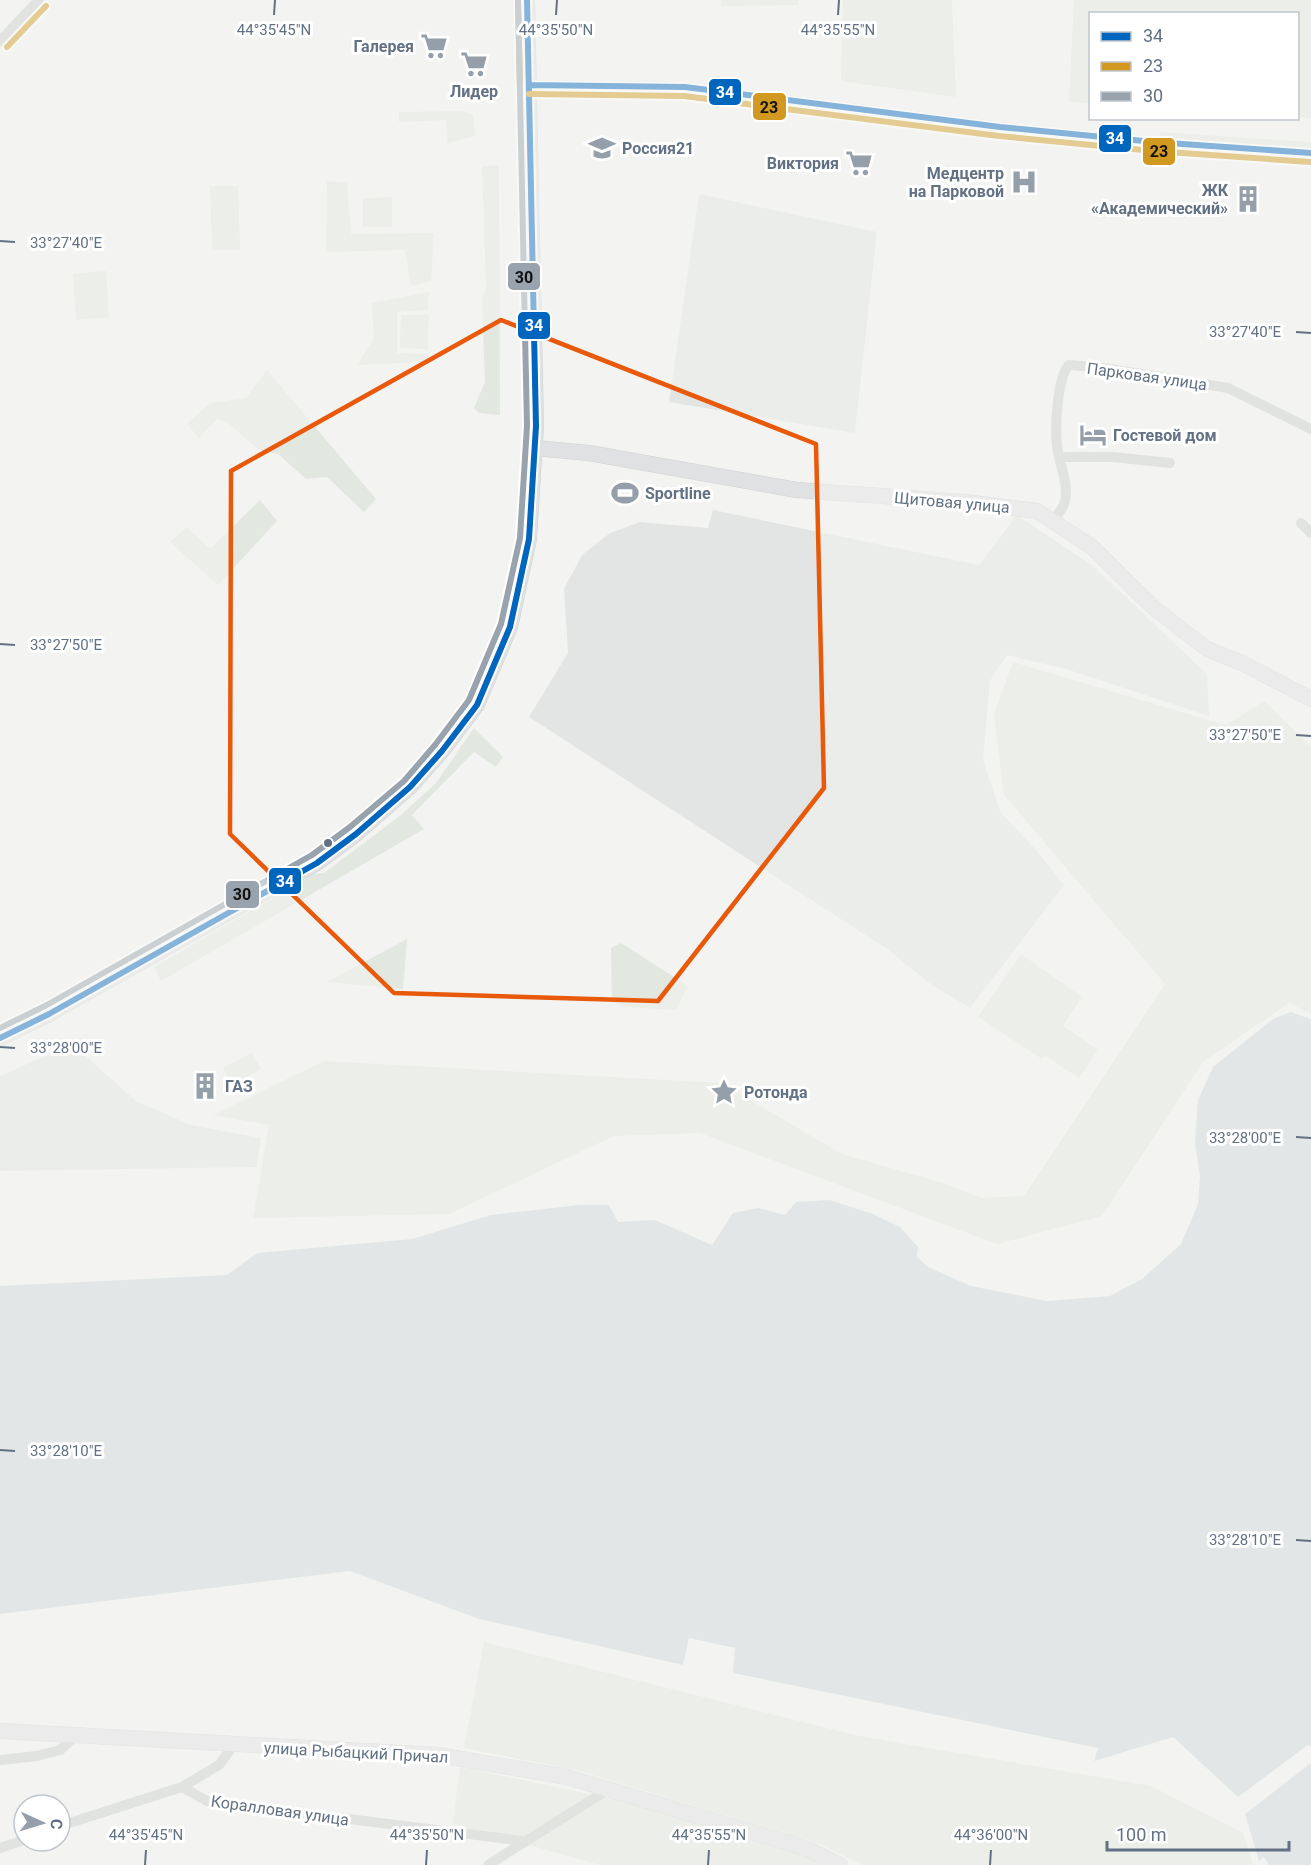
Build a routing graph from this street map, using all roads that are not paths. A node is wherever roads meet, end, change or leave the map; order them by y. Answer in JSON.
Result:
{"nodes":[{"id":1,"x":39,"y":0,"type":"edge"},
{"id":2,"x":527,"y":0,"type":"edge"},
{"id":3,"x":0,"y":41,"type":"edge"},
{"id":4,"x":529,"y":85,"type":"junction"},
{"id":5,"x":1311,"y":153,"type":"edge"},
{"id":6,"x":1311,"y":429,"type":"edge"},
{"id":7,"x":535,"y":447,"type":"junction"},
{"id":8,"x":1060,"y":457,"type":"junction"},
{"id":9,"x":1170,"y":463,"type":"dead end"},
{"id":10,"x":1053,"y":521,"type":"junction"},
{"id":11,"x":1301,"y":523,"type":"dead end"},
{"id":12,"x":1311,"y":533,"type":"edge"},
{"id":13,"x":1311,"y":699,"type":"edge"},
{"id":14,"x":0,"y":1038,"type":"edge"},
{"id":15,"x":0,"y":1731,"type":"edge"},
{"id":16,"x":75,"y":1736,"type":"junction"},
{"id":17,"x":234,"y":1745,"type":"junction"},
{"id":18,"x":0,"y":1760,"type":"edge"},
{"id":19,"x":182,"y":1787,"type":"junction"},
{"id":20,"x":609,"y":1790,"type":"junction"},
{"id":21,"x":72,"y":1822,"type":"edge"},
{"id":22,"x":524,"y":1841,"type":"junction"},
{"id":23,"x":488,"y":1865,"type":"edge"},
{"id":24,"x":840,"y":1865,"type":"edge"}],
"edges":[{"from":1,"to":3,"type":"street"},
{"from":2,"to":4,"type":"main road"},
{"from":4,"to":5,"type":"street"},
{"from":4,"to":7,"type":"main road"},
{"from":6,"to":8,"type":"street","name":"Парковая улица"},
{"from":7,"to":10,"type":"main road","name":"Щитовая улица"},
{"from":7,"to":14,"type":"main road"},
{"from":8,"to":9,"type":"street"},
{"from":8,"to":10,"type":"street","name":"Парковая улица"},
{"from":10,"to":13,"type":"main road","name":"Щитовая улица"},
{"from":11,"to":12,"type":"street"},
{"from":15,"to":16,"type":"main road","name":"улица Рыбацкий Причал"},
{"from":16,"to":17,"type":"main road","name":"улица Рыбацкий Причал"},
{"from":16,"to":18,"type":"street"},
{"from":17,"to":19,"type":"street","name":"Коралловая улица"},
{"from":17,"to":20,"type":"main road","name":"улица Рыбацкий Причал"},
{"from":19,"to":21,"type":"street","name":"Коралловая улица"},
{"from":19,"to":22,"type":"street","name":"Коралловая улица"},
{"from":20,"to":22,"type":"street"},
{"from":20,"to":24,"type":"main road","name":"улица Рыбацкий Причал"},
{"from":22,"to":23,"type":"street"}]}
